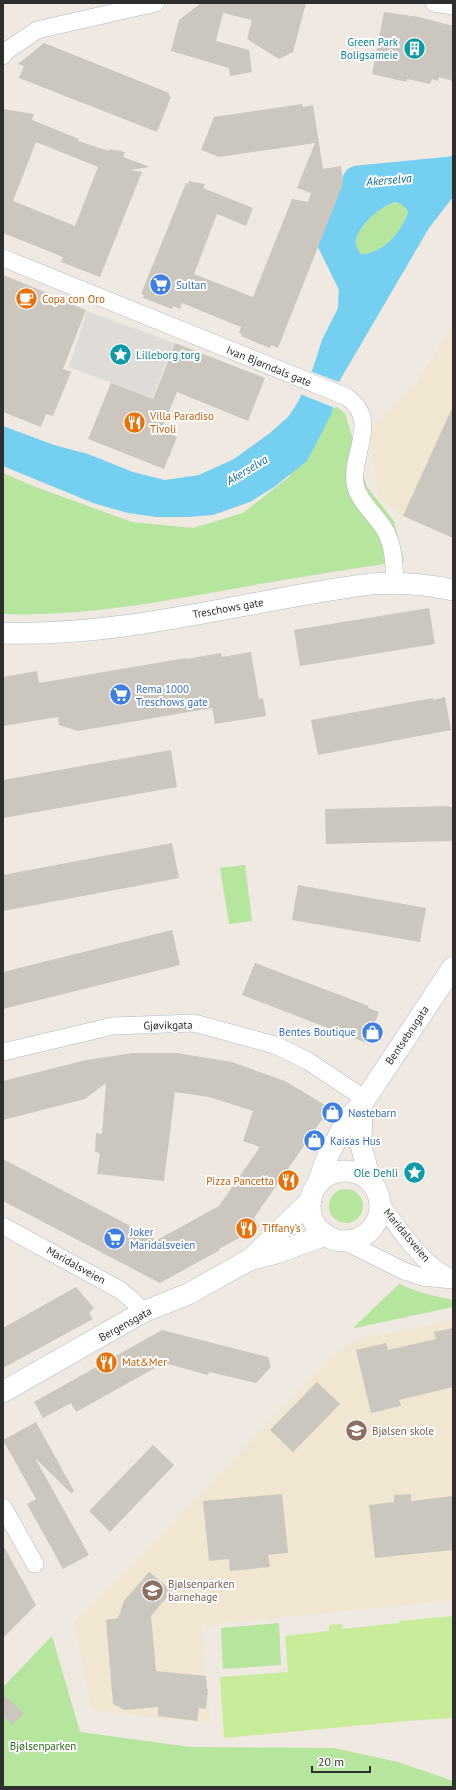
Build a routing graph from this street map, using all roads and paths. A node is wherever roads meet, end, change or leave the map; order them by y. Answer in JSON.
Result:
{"nodes":[{"id":1,"x":156,"y":3,"type":"edge"},
{"id":2,"x":434,"y":3,"type":"edge"},
{"id":3,"x":453,"y":6,"type":"edge"},
{"id":4,"x":3,"y":56,"type":"edge"},
{"id":5,"x":3,"y":258,"type":"edge"},
{"id":6,"x":395,"y":582,"type":"junction"},
{"id":7,"x":453,"y":590,"type":"edge"},
{"id":8,"x":3,"y":633,"type":"edge"},
{"id":9,"x":453,"y":967,"type":"edge"},
{"id":10,"x":3,"y":1052,"type":"edge"},
{"id":11,"x":364,"y":1101,"type":"junction"},
{"id":12,"x":370,"y":1180,"type":"junction"},
{"id":13,"x":314,"y":1192,"type":"junction"},
{"id":14,"x":381,"y":1204,"type":"junction"},
{"id":15,"x":3,"y":1226,"type":"edge"},
{"id":16,"x":335,"y":1238,"type":"junction"},
{"id":17,"x":249,"y":1260,"type":"junction"},
{"id":18,"x":453,"y":1280,"type":"edge"},
{"id":19,"x":143,"y":1312,"type":"junction"},
{"id":20,"x":3,"y":1392,"type":"edge"},
{"id":21,"x":3,"y":1507,"type":"edge"},
{"id":22,"x":35,"y":1564,"type":"dead end"}],
"edges":[{"from":1,"to":4,"type":"street"},
{"from":2,"to":3,"type":"street"},
{"from":5,"to":6,"type":"street","name":"Ivan Bjørndals gate"},
{"from":6,"to":7,"type":"street","name":"Treschows gate"},
{"from":6,"to":8,"type":"street","name":"Treschows gate"},
{"from":9,"to":11,"type":"street","name":"Bentsebrugata"},
{"from":10,"to":11,"type":"street","name":"Gjøvikgata"},
{"from":11,"to":12,"type":"street"},
{"from":11,"to":13,"type":"street","name":"Bentsebrugata"},
{"from":12,"to":13,"type":"street"},
{"from":12,"to":14,"type":"street"},
{"from":13,"to":16,"type":"street"},
{"from":13,"to":17,"type":"street","name":"Bergensgata"},
{"from":14,"to":16,"type":"street"},
{"from":14,"to":18,"type":"street","name":"Maridalsveien"},
{"from":15,"to":19,"type":"street","name":"Maridalsveien"},
{"from":16,"to":17,"type":"street","name":"Bergensgata"},
{"from":16,"to":18,"type":"street","name":"Maridalsveien"},
{"from":17,"to":19,"type":"street","name":"Bergensgata"},
{"from":19,"to":20,"type":"street","name":"Bergensgata"},
{"from":21,"to":22,"type":"street"}]}
